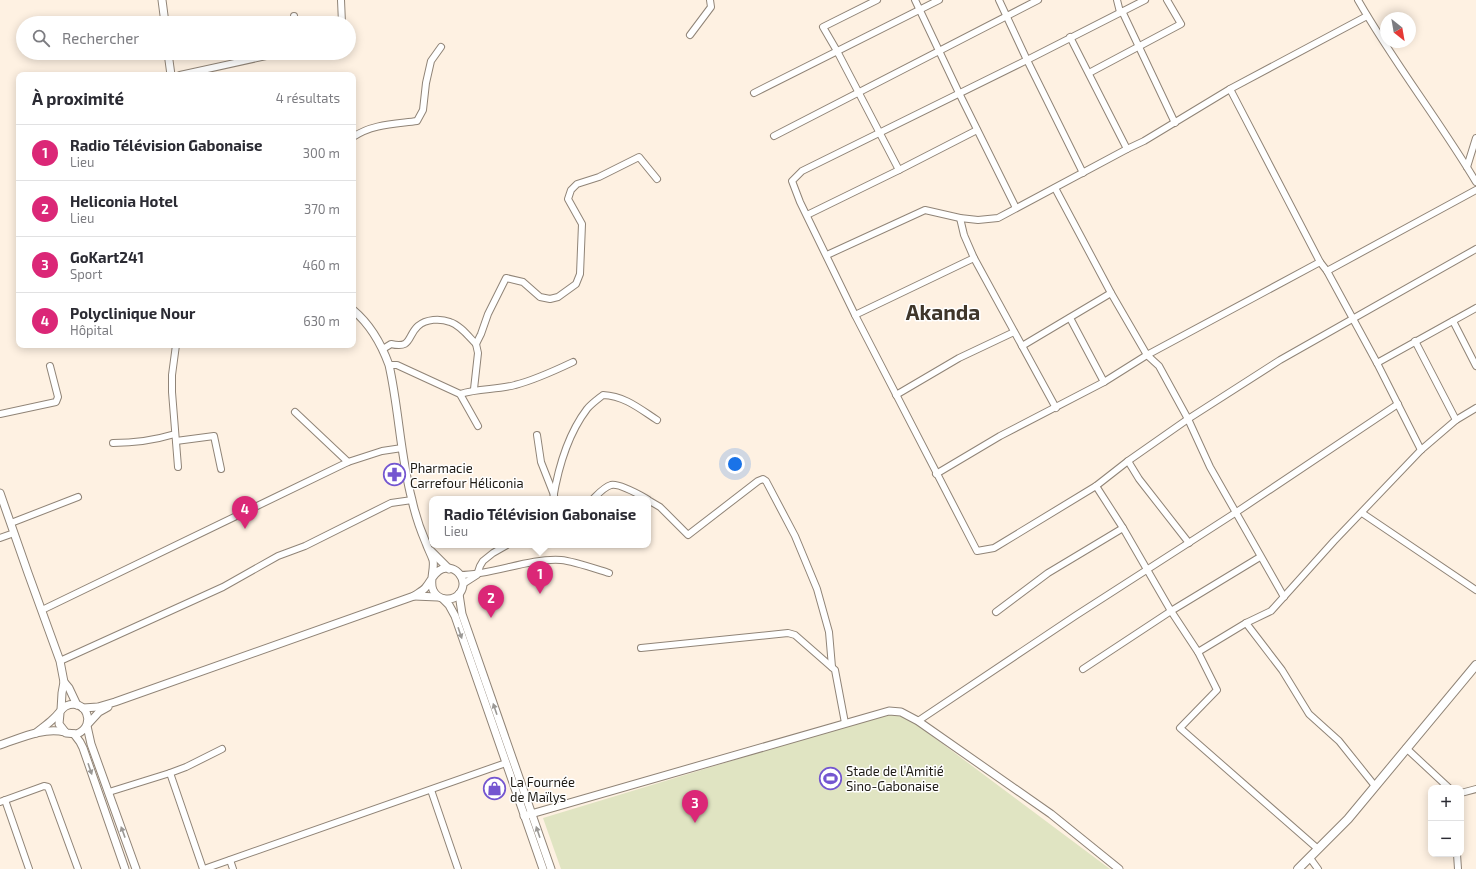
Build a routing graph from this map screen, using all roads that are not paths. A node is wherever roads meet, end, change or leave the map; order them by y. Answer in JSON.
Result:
{"nodes":[{"id":1,"x":162,"y":0,"type":"edge"},
{"id":2,"x":341,"y":0,"type":"edge"},
{"id":3,"x":710,"y":0,"type":"edge"},
{"id":4,"x":877,"y":0,"type":"edge"},
{"id":5,"x":915,"y":0,"type":"edge"},
{"id":6,"x":939,"y":0,"type":"edge"},
{"id":7,"x":999,"y":0,"type":"edge"},
{"id":8,"x":1038,"y":0,"type":"edge"},
{"id":9,"x":1116,"y":0,"type":"edge"},
{"id":10,"x":1145,"y":0,"type":"edge"},
{"id":11,"x":1167,"y":0,"type":"edge"},
{"id":12,"x":1358,"y":0,"type":"edge"},
{"id":13,"x":919,"y":9,"type":"junction"},
{"id":14,"x":1121,"y":11,"type":"junction"},
{"id":15,"x":164,"y":16,"type":"edge"},
{"id":16,"x":342,"y":16,"type":"edge"},
{"id":17,"x":1007,"y":16,"type":"junction"},
{"id":18,"x":1367,"y":16,"type":"junction"},
{"id":19,"x":690,"y":35,"type":"dead end"},
{"id":20,"x":1070,"y":37,"type":"junction"},
{"id":21,"x":1139,"y":46,"type":"junction"},
{"id":22,"x":441,"y":47,"type":"dead end"},
{"id":23,"x":837,"y":51,"type":"junction"},
{"id":24,"x":939,"y":51,"type":"junction"},
{"id":25,"x":169,"y":60,"type":"edge"},
{"id":26,"x":248,"y":60,"type":"edge"},
{"id":27,"x":1027,"y":60,"type":"junction"},
{"id":28,"x":170,"y":72,"type":"edge"},
{"id":29,"x":194,"y":72,"type":"edge"},
{"id":30,"x":1089,"y":73,"type":"junction"},
{"id":31,"x":1230,"y":89,"type":"junction"},
{"id":32,"x":754,"y":93,"type":"dead end"},
{"id":33,"x":859,"y":93,"type":"junction"},
{"id":34,"x":959,"y":93,"type":"junction"},
{"id":35,"x":1175,"y":123,"type":"junction"},
{"id":36,"x":977,"y":130,"type":"junction"},
{"id":37,"x":879,"y":133,"type":"junction"},
{"id":38,"x":356,"y":135,"type":"edge"},
{"id":39,"x":774,"y":136,"type":"dead end"},
{"id":40,"x":1476,"y":138,"type":"edge"},
{"id":41,"x":1127,"y":149,"type":"junction"},
{"id":42,"x":1467,"y":167,"type":"junction"},
{"id":43,"x":899,"y":170,"type":"junction"},
{"id":44,"x":1083,"y":173,"type":"junction"},
{"id":45,"x":658,"y":179,"type":"dead end"},
{"id":46,"x":1476,"y":182,"type":"edge"},
{"id":47,"x":1055,"y":188,"type":"junction"},
{"id":48,"x":1476,"y":190,"type":"edge"},
{"id":49,"x":1016,"y":208,"type":"junction"},
{"id":50,"x":807,"y":215,"type":"junction"},
{"id":51,"x":960,"y":218,"type":"junction"},
{"id":52,"x":1476,"y":249,"type":"edge"},
{"id":53,"x":827,"y":255,"type":"junction"},
{"id":54,"x":974,"y":258,"type":"junction"},
{"id":55,"x":1320,"y":262,"type":"junction"},
{"id":56,"x":1327,"y":272,"type":"junction"},
{"id":57,"x":1112,"y":293,"type":"junction"},
{"id":58,"x":1476,"y":308,"type":"edge"},
{"id":59,"x":356,"y":313,"type":"edge"},
{"id":60,"x":855,"y":315,"type":"junction"},
{"id":61,"x":1070,"y":318,"type":"junction"},
{"id":62,"x":1352,"y":318,"type":"junction"},
{"id":63,"x":1453,"y":321,"type":"junction"},
{"id":64,"x":1014,"y":332,"type":"junction"},
{"id":65,"x":1415,"y":341,"type":"junction"},
{"id":66,"x":476,"y":344,"type":"junction"},
{"id":67,"x":1022,"y":346,"type":"junction"},
{"id":68,"x":176,"y":348,"type":"edge"},
{"id":69,"x":383,"y":349,"type":"junction"},
{"id":70,"x":1147,"y":355,"type":"junction"},
{"id":71,"x":573,"y":362,"type":"dead end"},
{"id":72,"x":1377,"y":363,"type":"junction"},
{"id":73,"x":389,"y":365,"type":"junction"},
{"id":74,"x":50,"y":366,"type":"dead end"},
{"id":75,"x":1476,"y":366,"type":"edge"},
{"id":76,"x":1104,"y":382,"type":"junction"},
{"id":77,"x":474,"y":389,"type":"junction"},
{"id":78,"x":460,"y":394,"type":"junction"},
{"id":79,"x":896,"y":395,"type":"junction"},
{"id":80,"x":1398,"y":404,"type":"junction"},
{"id":81,"x":1056,"y":408,"type":"junction"},
{"id":82,"x":1476,"y":408,"type":"edge"},
{"id":83,"x":295,"y":412,"type":"dead end"},
{"id":84,"x":0,"y":414,"type":"edge"},
{"id":85,"x":1188,"y":419,"type":"junction"},
{"id":86,"x":657,"y":420,"type":"dead end"},
{"id":87,"x":1456,"y":420,"type":"junction"},
{"id":88,"x":478,"y":426,"type":"dead end"},
{"id":89,"x":175,"y":434,"type":"junction"},
{"id":90,"x":537,"y":436,"type":"dead end"},
{"id":91,"x":176,"y":441,"type":"junction"},
{"id":92,"x":113,"y":443,"type":"dead end"},
{"id":93,"x":402,"y":448,"type":"junction"},
{"id":94,"x":1421,"y":450,"type":"junction"},
{"id":95,"x":1128,"y":461,"type":"junction"},
{"id":96,"x":348,"y":462,"type":"junction"},
{"id":97,"x":178,"y":467,"type":"dead end"},
{"id":98,"x":222,"y":469,"type":"dead end"},
{"id":99,"x":936,"y":474,"type":"junction"},
{"id":100,"x":1096,"y":486,"type":"junction"},
{"id":101,"x":0,"y":493,"type":"edge"},
{"id":102,"x":554,"y":496,"type":"edge"},
{"id":103,"x":554,"y":496,"type":"edge"},
{"id":104,"x":596,"y":496,"type":"edge"},
{"id":105,"x":642,"y":496,"type":"edge"},
{"id":106,"x":78,"y":497,"type":"dead end"},
{"id":107,"x":412,"y":500,"type":"junction"},
{"id":108,"x":651,"y":501,"type":"edge"},
{"id":109,"x":1236,"y":513,"type":"junction"},
{"id":110,"x":1362,"y":513,"type":"junction"},
{"id":111,"x":11,"y":523,"type":"junction"},
{"id":112,"x":1123,"y":528,"type":"junction"},
{"id":113,"x":14,"y":533,"type":"junction"},
{"id":114,"x":0,"y":538,"type":"edge"},
{"id":115,"x":1189,"y":542,"type":"junction"},
{"id":116,"x":426,"y":544,"type":"junction"},
{"id":117,"x":429,"y":548,"type":"edge"},
{"id":118,"x":429,"y":548,"type":"edge"},
{"id":119,"x":502,"y":548,"type":"edge"},
{"id":120,"x":1260,"y":557,"type":"junction"},
{"id":121,"x":448,"y":569,"type":"junction"},
{"id":122,"x":1147,"y":570,"type":"junction"},
{"id":123,"x":609,"y":573,"type":"dead end"},
{"id":124,"x":460,"y":575,"type":"junction"},
{"id":125,"x":477,"y":575,"type":"junction"},
{"id":126,"x":433,"y":578,"type":"junction"},
{"id":127,"x":463,"y":584,"type":"junction"},
{"id":128,"x":1476,"y":590,"type":"edge"},
{"id":129,"x":459,"y":594,"type":"junction"},
{"id":130,"x":414,"y":596,"type":"junction"},
{"id":131,"x":1284,"y":597,"type":"junction"},
{"id":132,"x":441,"y":598,"type":"junction"},
{"id":133,"x":42,"y":610,"type":"junction"},
{"id":134,"x":1171,"y":611,"type":"junction"},
{"id":135,"x":996,"y":612,"type":"dead end"},
{"id":136,"x":1246,"y":623,"type":"junction"},
{"id":137,"x":641,"y":648,"type":"dead end"},
{"id":138,"x":1198,"y":652,"type":"junction"},
{"id":139,"x":60,"y":661,"type":"junction"},
{"id":140,"x":1476,"y":665,"type":"edge"},
{"id":141,"x":832,"y":666,"type":"junction"},
{"id":142,"x":1083,"y":669,"type":"dead end"},
{"id":143,"x":64,"y":682,"type":"junction"},
{"id":144,"x":115,"y":702,"type":"junction"},
{"id":145,"x":80,"y":706,"type":"junction"},
{"id":146,"x":60,"y":712,"type":"junction"},
{"id":147,"x":918,"y":721,"type":"junction"},
{"id":148,"x":845,"y":723,"type":"junction"},
{"id":149,"x":87,"y":725,"type":"junction"},
{"id":150,"x":36,"y":733,"type":"junction"},
{"id":151,"x":70,"y":733,"type":"junction"},
{"id":152,"x":0,"y":745,"type":"edge"},
{"id":153,"x":1406,"y":748,"type":"junction"},
{"id":154,"x":222,"y":749,"type":"dead end"},
{"id":155,"x":506,"y":763,"type":"junction"},
{"id":156,"x":170,"y":773,"type":"junction"},
{"id":157,"x":1446,"y":785,"type":"edge"},
{"id":158,"x":1375,"y":786,"type":"junction"},
{"id":159,"x":1476,"y":789,"type":"edge"},
{"id":160,"x":431,"y":790,"type":"junction"},
{"id":161,"x":1464,"y":791,"type":"edge"},
{"id":162,"x":108,"y":792,"type":"junction"},
{"id":163,"x":3,"y":801,"type":"edge"},
{"id":164,"x":528,"y":815,"type":"junction"},
{"id":165,"x":1318,"y":849,"type":"junction"},
{"id":166,"x":1457,"y":857,"type":"edge"},
{"id":167,"x":1310,"y":858,"type":"junction"},
{"id":168,"x":230,"y":860,"type":"junction"},
{"id":169,"x":29,"y":869,"type":"edge"},
{"id":170,"x":78,"y":869,"type":"edge"},
{"id":171,"x":125,"y":869,"type":"edge"},
{"id":172,"x":136,"y":869,"type":"edge"},
{"id":173,"x":204,"y":869,"type":"edge"},
{"id":174,"x":233,"y":869,"type":"edge"},
{"id":175,"x":458,"y":869,"type":"edge"},
{"id":176,"x":543,"y":869,"type":"edge"},
{"id":177,"x":551,"y":869,"type":"edge"},
{"id":178,"x":1119,"y":869,"type":"edge"},
{"id":179,"x":1298,"y":869,"type":"edge"},
{"id":180,"x":1318,"y":869,"type":"edge"},
{"id":181,"x":1458,"y":869,"type":"edge"}],
"edges":[{"from":1,"to":15,"type":"street"},
{"from":2,"to":16,"type":"street"},
{"from":3,"to":19,"type":"street"},
{"from":4,"to":23,"type":"street"},
{"from":5,"to":13,"type":"street"},
{"from":6,"to":13,"type":"street"},
{"from":7,"to":17,"type":"street"},
{"from":8,"to":17,"type":"street"},
{"from":9,"to":14,"type":"street"},
{"from":10,"to":14,"type":"street"},
{"from":11,"to":21,"type":"street"},
{"from":12,"to":18,"type":"street"},
{"from":13,"to":23,"type":"street"},
{"from":13,"to":24,"type":"street"},
{"from":14,"to":20,"type":"street"},
{"from":14,"to":21,"type":"street"},
{"from":17,"to":24,"type":"street"},
{"from":17,"to":27,"type":"street"},
{"from":18,"to":31,"type":"street"},
{"from":18,"to":42,"type":"street"},
{"from":20,"to":27,"type":"street"},
{"from":20,"to":30,"type":"street"},
{"from":21,"to":30,"type":"street"},
{"from":21,"to":35,"type":"street"},
{"from":22,"to":38,"type":"street"},
{"from":23,"to":32,"type":"street"},
{"from":23,"to":33,"type":"street"},
{"from":24,"to":33,"type":"street"},
{"from":24,"to":34,"type":"street"},
{"from":25,"to":28,"type":"street"},
{"from":26,"to":29,"type":"street"},
{"from":27,"to":34,"type":"street"},
{"from":27,"to":44,"type":"street"},
{"from":30,"to":41,"type":"street"},
{"from":31,"to":35,"type":"street"},
{"from":31,"to":55,"type":"street"},
{"from":33,"to":37,"type":"street"},
{"from":33,"to":39,"type":"street"},
{"from":34,"to":36,"type":"street"},
{"from":34,"to":37,"type":"street"},
{"from":35,"to":41,"type":"street"},
{"from":36,"to":43,"type":"street"},
{"from":36,"to":49,"type":"street"},
{"from":37,"to":43,"type":"street"},
{"from":37,"to":50,"type":"street"},
{"from":40,"to":42,"type":"street"},
{"from":41,"to":44,"type":"street"},
{"from":42,"to":46,"type":"street"},
{"from":43,"to":50,"type":"street"},
{"from":44,"to":47,"type":"street"},
{"from":45,"to":66,"type":"street"},
{"from":47,"to":49,"type":"street"},
{"from":47,"to":57,"type":"street"},
{"from":48,"to":56,"type":"street"},
{"from":49,"to":51,"type":"street"},
{"from":50,"to":53,"type":"street"},
{"from":51,"to":53,"type":"street"},
{"from":51,"to":54,"type":"street"},
{"from":52,"to":62,"type":"street"},
{"from":53,"to":60,"type":"street"},
{"from":54,"to":60,"type":"street"},
{"from":54,"to":64,"type":"street"},
{"from":55,"to":56,"type":"street"},
{"from":55,"to":70,"type":"street"},
{"from":56,"to":62,"type":"street"},
{"from":57,"to":61,"type":"street"},
{"from":57,"to":70,"type":"street"},
{"from":58,"to":63,"type":"street"},
{"from":59,"to":69,"type":"street"},
{"from":60,"to":79,"type":"street"},
{"from":61,"to":67,"type":"street"},
{"from":61,"to":76,"type":"street"},
{"from":62,"to":72,"type":"street"},
{"from":62,"to":85,"type":"street"},
{"from":63,"to":65,"type":"street"},
{"from":63,"to":75,"type":"street"},
{"from":64,"to":67,"type":"street"},
{"from":64,"to":79,"type":"street"},
{"from":65,"to":72,"type":"street"},
{"from":65,"to":87,"type":"street"},
{"from":66,"to":69,"type":"street"},
{"from":66,"to":77,"type":"street"},
{"from":67,"to":81,"type":"street"},
{"from":68,"to":89,"type":"street"},
{"from":69,"to":73,"type":"street"},
{"from":70,"to":76,"type":"street"},
{"from":70,"to":85,"type":"street"},
{"from":71,"to":77,"type":"street"},
{"from":72,"to":80,"type":"street"},
{"from":73,"to":78,"type":"street"},
{"from":73,"to":93,"type":"street"},
{"from":74,"to":84,"type":"street"},
{"from":76,"to":81,"type":"street"},
{"from":77,"to":78,"type":"street"},
{"from":78,"to":88,"type":"street"},
{"from":79,"to":99,"type":"street"},
{"from":80,"to":94,"type":"street"},
{"from":80,"to":109,"type":"street"},
{"from":81,"to":99,"type":"street"},
{"from":82,"to":87,"type":"street"},
{"from":83,"to":96,"type":"street"},
{"from":85,"to":95,"type":"street"},
{"from":85,"to":109,"type":"street"},
{"from":86,"to":102,"type":"street"},
{"from":87,"to":94,"type":"street"},
{"from":89,"to":91,"type":"street"},
{"from":89,"to":92,"type":"street"},
{"from":90,"to":103,"type":"street"},
{"from":91,"to":97,"type":"street"},
{"from":91,"to":98,"type":"street"},
{"from":93,"to":96,"type":"street"},
{"from":93,"to":107,"type":"street"},
{"from":94,"to":110,"type":"street"},
{"from":95,"to":100,"type":"street"},
{"from":95,"to":115,"type":"street"},
{"from":96,"to":133,"type":"street"},
{"from":99,"to":100,"type":"street"},
{"from":100,"to":112,"type":"street"},
{"from":101,"to":111,"type":"street"},
{"from":104,"to":105,"type":"street"},
{"from":106,"to":111,"type":"street"},
{"from":107,"to":116,"type":"street"},
{"from":107,"to":139,"type":"street"},
{"from":108,"to":141,"type":"street"},
{"from":109,"to":115,"type":"street"},
{"from":109,"to":120,"type":"street"},
{"from":110,"to":128,"type":"street"},
{"from":110,"to":131,"type":"street"},
{"from":111,"to":113,"type":"street"},
{"from":112,"to":122,"type":"street"},
{"from":112,"to":135,"type":"street"},
{"from":113,"to":114,"type":"street"},
{"from":113,"to":133,"type":"street"},
{"from":115,"to":122,"type":"street"},
{"from":116,"to":118,"type":"street"},
{"from":116,"to":126,"type":"street"},
{"from":117,"to":121,"type":"street"},
{"from":119,"to":125,"type":"street"},
{"from":120,"to":131,"type":"street"},
{"from":120,"to":134,"type":"street"},
{"from":121,"to":124,"type":"street"},
{"from":121,"to":126,"type":"street"},
{"from":122,"to":134,"type":"street"},
{"from":122,"to":147,"type":"street"},
{"from":123,"to":125,"type":"street"},
{"from":124,"to":125,"type":"street"},
{"from":124,"to":127,"type":"street"},
{"from":125,"to":127,"type":"street"},
{"from":126,"to":130,"type":"street"},
{"from":126,"to":132,"type":"street"},
{"from":127,"to":129,"type":"street"},
{"from":129,"to":132,"type":"street"},
{"from":164,"to":129,"type":"street","one_way":true},
{"from":130,"to":132,"type":"street"},
{"from":130,"to":144,"type":"street"},
{"from":131,"to":136,"type":"street"},
{"from":132,"to":155,"type":"street","one_way":true},
{"from":133,"to":139,"type":"street"},
{"from":134,"to":138,"type":"street"},
{"from":134,"to":142,"type":"street"},
{"from":136,"to":138,"type":"street"},
{"from":136,"to":158,"type":"street"},
{"from":137,"to":141,"type":"street"},
{"from":138,"to":165,"type":"street"},
{"from":139,"to":143,"type":"street"},
{"from":140,"to":153,"type":"main road"},
{"from":141,"to":148,"type":"street"},
{"from":143,"to":145,"type":"street"},
{"from":143,"to":146,"type":"street"},
{"from":144,"to":145,"type":"street"},
{"from":144,"to":149,"type":"street"},
{"from":145,"to":146,"type":"street"},
{"from":145,"to":149,"type":"street"},
{"from":146,"to":150,"type":"street"},
{"from":146,"to":151,"type":"street"},
{"from":147,"to":148,"type":"street"},
{"from":147,"to":178,"type":"street"},
{"from":148,"to":164,"type":"street"},
{"from":149,"to":151,"type":"street"},
{"from":149,"to":162,"type":"street"},
{"from":150,"to":151,"type":"street"},
{"from":150,"to":152,"type":"street"},
{"from":151,"to":171,"type":"street","one_way":true},
{"from":153,"to":157,"type":"street"},
{"from":153,"to":158,"type":"main road"},
{"from":154,"to":156,"type":"street"},
{"from":155,"to":160,"type":"street"},
{"from":155,"to":164,"type":"street"},
{"from":156,"to":162,"type":"street"},
{"from":156,"to":173,"type":"street"},
{"from":158,"to":165,"type":"main road"},
{"from":159,"to":161,"type":"street"},
{"from":160,"to":168,"type":"street"},
{"from":160,"to":175,"type":"street"},
{"from":172,"to":162,"type":"street","one_way":true},
{"from":163,"to":169,"type":"street"},
{"from":163,"to":170,"type":"street"},
{"from":164,"to":176,"type":"street"},
{"from":177,"to":164,"type":"street","one_way":true},
{"from":165,"to":167,"type":"main road"},
{"from":166,"to":181,"type":"street"},
{"from":167,"to":179,"type":"main road"},
{"from":167,"to":180,"type":"street"},
{"from":168,"to":173,"type":"street"},
{"from":168,"to":174,"type":"street"}]}
